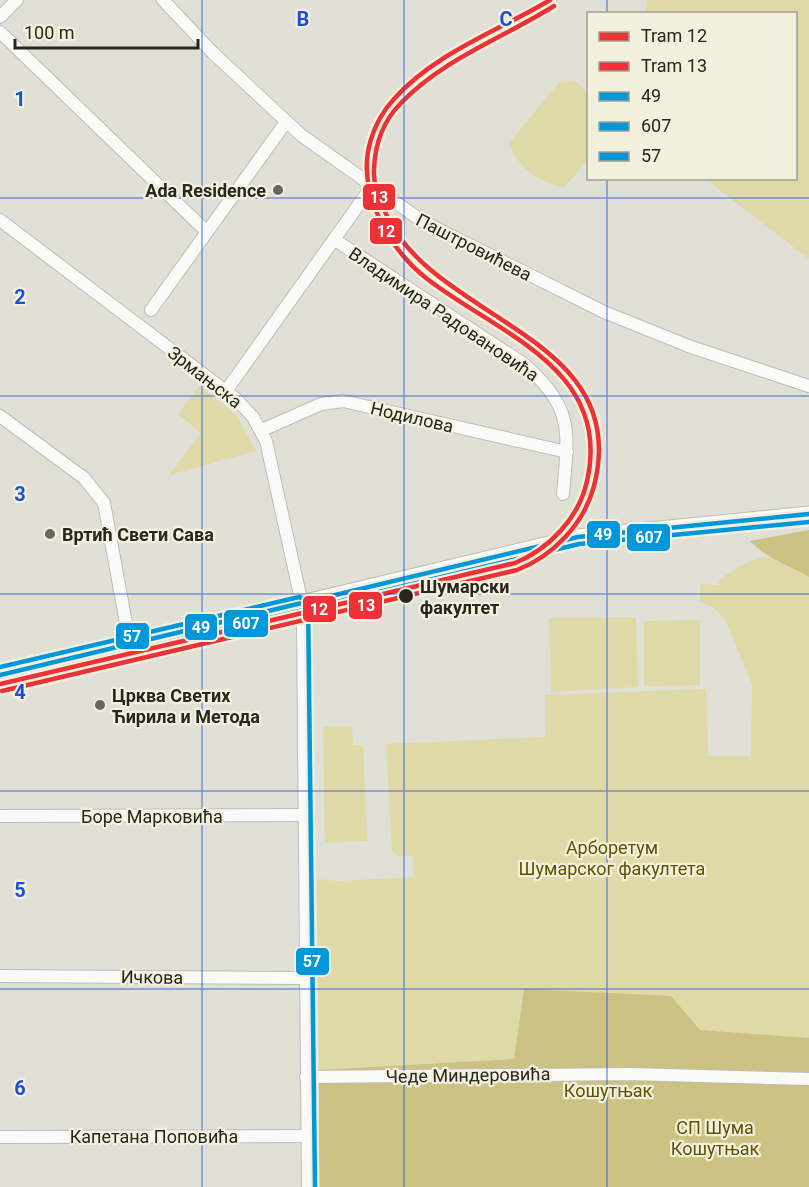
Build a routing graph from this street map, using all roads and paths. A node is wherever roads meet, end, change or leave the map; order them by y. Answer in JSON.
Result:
{"nodes":[{"id":1,"x":17,"y":0,"type":"edge"},
{"id":2,"x":156,"y":0,"type":"edge"},
{"id":3,"x":166,"y":5,"type":"edge"},
{"id":4,"x":0,"y":17,"type":"edge"},
{"id":5,"x":0,"y":32,"type":"edge"},
{"id":6,"x":286,"y":122,"type":"junction"},
{"id":7,"x":372,"y":186,"type":"junction"},
{"id":8,"x":0,"y":220,"type":"edge"},
{"id":9,"x":207,"y":232,"type":"junction"},
{"id":10,"x":335,"y":240,"type":"junction"},
{"id":11,"x":151,"y":310,"type":"dead end"},
{"id":12,"x":809,"y":386,"type":"edge"},
{"id":13,"x":226,"y":391,"type":"junction"},
{"id":14,"x":0,"y":416,"type":"edge"},
{"id":15,"x":261,"y":430,"type":"junction"},
{"id":16,"x":567,"y":452,"type":"junction"},
{"id":17,"x":563,"y":494,"type":"dead end"},
{"id":18,"x":809,"y":514,"type":"edge"},
{"id":19,"x":302,"y":604,"type":"junction"},
{"id":20,"x":130,"y":645,"type":"junction"},
{"id":21,"x":0,"y":675,"type":"edge"},
{"id":22,"x":305,"y":815,"type":"junction"},
{"id":23,"x":0,"y":816,"type":"edge"},
{"id":24,"x":0,"y":976,"type":"edge"},
{"id":25,"x":305,"y":978,"type":"junction"},
{"id":26,"x":306,"y":1077,"type":"junction"},
{"id":27,"x":809,"y":1079,"type":"edge"},
{"id":28,"x":308,"y":1136,"type":"junction"},
{"id":29,"x":0,"y":1137,"type":"edge"},
{"id":30,"x":308,"y":1187,"type":"edge"}],
"edges":[{"from":1,"to":4,"type":"street"},
{"from":2,"to":3,"type":"street","name":"Паштровићева"},
{"from":3,"to":6,"type":"street","name":"Паштровићева"},
{"from":5,"to":9,"type":"street"},
{"from":6,"to":7,"type":"street","name":"Паштровићева"},
{"from":6,"to":9,"type":"street"},
{"from":7,"to":10,"type":"street"},
{"from":7,"to":12,"type":"street","name":"Паштровићева"},
{"from":8,"to":13,"type":"street","name":"Зрмањска"},
{"from":9,"to":11,"type":"street"},
{"from":10,"to":13,"type":"street"},
{"from":10,"to":16,"type":"street","name":"Владимира Радовановића"},
{"from":13,"to":15,"type":"street","name":"Зрмањска"},
{"from":14,"to":20,"type":"street"},
{"from":15,"to":16,"type":"street","name":"Нодилова"},
{"from":15,"to":19,"type":"street","name":"Зрмањска"},
{"from":16,"to":17,"type":"street","name":"Владимира Радовановића"},
{"from":18,"to":19,"type":"main road"},
{"from":19,"to":20,"type":"main road"},
{"from":19,"to":22,"type":"street","name":"Зрмањска"},
{"from":20,"to":21,"type":"main road"},
{"from":22,"to":23,"type":"street","name":"Боре Марковића"},
{"from":22,"to":25,"type":"street","name":"Зрмањска"},
{"from":24,"to":25,"type":"street","name":"Ичкова"},
{"from":25,"to":26,"type":"street","name":"Зрмањска"},
{"from":26,"to":27,"type":"street","name":"Чеде Миндеровића"},
{"from":26,"to":28,"type":"street","name":"Зрмањска"},
{"from":28,"to":29,"type":"street","name":"Капетана Поповића"},
{"from":28,"to":30,"type":"street","name":"Зрмањска"}]}
